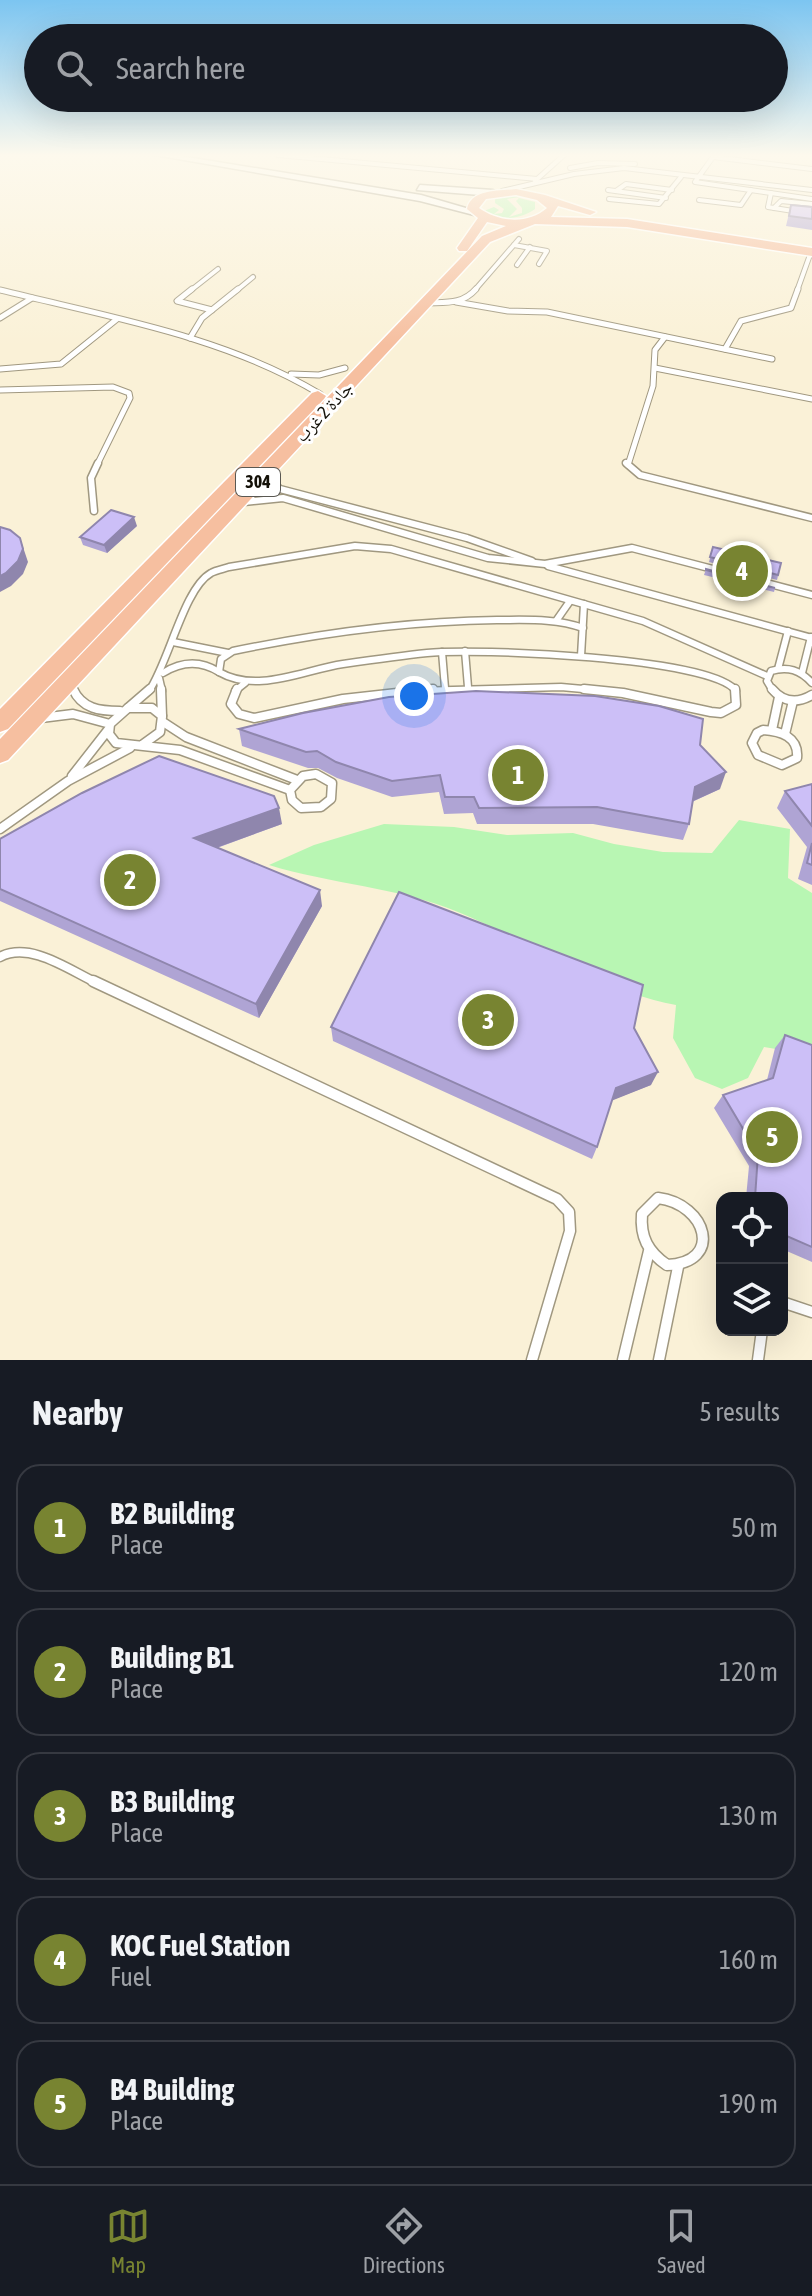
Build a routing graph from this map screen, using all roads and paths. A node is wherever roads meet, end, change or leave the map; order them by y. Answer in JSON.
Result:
{"nodes":[{"id":1,"x":480,"y":218,"type":"edge"},
{"id":2,"x":494,"y":218,"type":"edge"},
{"id":3,"x":542,"y":218,"type":"edge"},
{"id":4,"x":616,"y":218,"type":"edge"},
{"id":5,"x":526,"y":227,"type":"junction"},
{"id":6,"x":514,"y":245,"type":"junction"},
{"id":7,"x":530,"y":247,"type":"junction"},
{"id":8,"x":811,"y":256,"type":"edge"},
{"id":9,"x":539,"y":264,"type":"dead end"},
{"id":10,"x":517,"y":265,"type":"dead end"},
{"id":11,"x":218,"y":269,"type":"dead end"},
{"id":12,"x":253,"y":277,"type":"dead end"},
{"id":13,"x":0,"y":290,"type":"edge"},
{"id":14,"x":32,"y":298,"type":"junction"},
{"id":15,"x":456,"y":302,"type":"junction"},
{"id":16,"x":426,"y":303,"type":"junction"},
{"id":17,"x":212,"y":310,"type":"junction"},
{"id":18,"x":0,"y":318,"type":"edge"},
{"id":19,"x":117,"y":319,"type":"junction"},
{"id":20,"x":665,"y":337,"type":"junction"},
{"id":21,"x":190,"y":338,"type":"junction"},
{"id":22,"x":725,"y":349,"type":"junction"},
{"id":23,"x":772,"y":359,"type":"dead end"},
{"id":24,"x":345,"y":368,"type":"junction"},
{"id":25,"x":655,"y":368,"type":"junction"},
{"id":26,"x":0,"y":369,"type":"edge"},
{"id":27,"x":285,"y":373,"type":"junction"},
{"id":28,"x":0,"y":390,"type":"edge"},
{"id":29,"x":320,"y":394,"type":"junction"},
{"id":30,"x":812,"y":399,"type":"edge"},
{"id":31,"x":263,"y":476,"type":"junction"},
{"id":32,"x":288,"y":492,"type":"junction"},
{"id":33,"x":283,"y":498,"type":"junction"},
{"id":34,"x":234,"y":507,"type":"junction"},
{"id":35,"x":94,"y":511,"type":"dead end"},
{"id":36,"x":812,"y":518,"type":"edge"},
{"id":37,"x":448,"y":532,"type":"junction"},
{"id":38,"x":441,"y":543,"type":"junction"},
{"id":39,"x":541,"y":564,"type":"junction"},
{"id":40,"x":812,"y":595,"type":"edge"},
{"id":41,"x":570,"y":601,"type":"junction"},
{"id":42,"x":584,"y":604,"type":"junction"},
{"id":43,"x":556,"y":621,"type":"junction"},
{"id":44,"x":583,"y":628,"type":"junction"},
{"id":45,"x":788,"y":631,"type":"junction"},
{"id":46,"x":811,"y":638,"type":"edge"},
{"id":47,"x":173,"y":642,"type":"junction"},
{"id":48,"x":465,"y":651,"type":"junction"},
{"id":49,"x":442,"y":652,"type":"junction"},
{"id":50,"x":228,"y":653,"type":"junction"},
{"id":51,"x":581,"y":656,"type":"junction"},
{"id":52,"x":778,"y":669,"type":"junction"},
{"id":53,"x":219,"y":672,"type":"junction"},
{"id":54,"x":802,"y":673,"type":"junction"},
{"id":55,"x":160,"y":676,"type":"junction"},
{"id":56,"x":767,"y":676,"type":"junction"},
{"id":57,"x":71,"y":680,"type":"junction"},
{"id":58,"x":245,"y":683,"type":"junction"},
{"id":59,"x":812,"y":683,"type":"edge"},
{"id":60,"x":468,"y":687,"type":"junction"},
{"id":61,"x":445,"y":688,"type":"junction"},
{"id":62,"x":779,"y":697,"type":"junction"},
{"id":63,"x":811,"y":697,"type":"edge"},
{"id":64,"x":793,"y":701,"type":"junction"},
{"id":65,"x":125,"y":710,"type":"junction"},
{"id":66,"x":163,"y":719,"type":"junction"},
{"id":67,"x":31,"y":721,"type":"junction"},
{"id":68,"x":0,"y":723,"type":"edge"},
{"id":69,"x":109,"y":727,"type":"junction"},
{"id":70,"x":772,"y":730,"type":"junction"},
{"id":71,"x":785,"y":734,"type":"junction"},
{"id":72,"x":138,"y":746,"type":"junction"},
{"id":73,"x":0,"y":754,"type":"edge"},
{"id":74,"x":297,"y":780,"type":"junction"},
{"id":75,"x":68,"y":781,"type":"junction"},
{"id":76,"x":290,"y":790,"type":"junction"},
{"id":77,"x":0,"y":829,"type":"edge"},
{"id":78,"x":0,"y":946,"type":"edge"},
{"id":79,"x":11,"y":951,"type":"junction"},
{"id":80,"x":0,"y":957,"type":"edge"},
{"id":81,"x":649,"y":1251,"type":"junction"},
{"id":82,"x":678,"y":1267,"type":"junction"},
{"id":83,"x":788,"y":1304,"type":"edge"},
{"id":84,"x":812,"y":1312,"type":"edge"},
{"id":85,"x":761,"y":1336,"type":"edge"},
{"id":86,"x":532,"y":1360,"type":"edge"},
{"id":87,"x":623,"y":1360,"type":"edge"},
{"id":88,"x":659,"y":1360,"type":"edge"},
{"id":89,"x":758,"y":1360,"type":"edge"}],
"edges":[{"from":1,"to":24,"type":"main road","name":"جادة 2 غرب","number":"304"},
{"from":2,"to":5,"type":"main road"},
{"from":3,"to":5,"type":"main road"},
{"from":4,"to":8,"type":"main road"},
{"from":5,"to":6,"type":"lane"},
{"from":5,"to":8,"type":"main road"},
{"from":5,"to":16,"type":"main road","name":"جادة 2 غرب","number":"304"},
{"from":6,"to":7,"type":"lane"},
{"from":6,"to":15,"type":"lane"},
{"from":7,"to":9,"type":"lane"},
{"from":7,"to":10,"type":"lane"},
{"from":8,"to":22,"type":"lane"},
{"from":11,"to":17,"type":"lane"},
{"from":12,"to":17,"type":"lane"},
{"from":13,"to":14,"type":"lane"},
{"from":14,"to":18,"type":"lane"},
{"from":14,"to":19,"type":"lane"},
{"from":15,"to":16,"type":"lane"},
{"from":15,"to":20,"type":"lane"},
{"from":16,"to":31,"type":"main road","name":"جادة 2 غرب","number":"304"},
{"from":17,"to":21,"type":"lane"},
{"from":19,"to":21,"type":"lane"},
{"from":19,"to":26,"type":"lane"},
{"from":20,"to":22,"type":"lane"},
{"from":20,"to":25,"type":"lane"},
{"from":21,"to":27,"type":"lane"},
{"from":22,"to":23,"type":"lane"},
{"from":24,"to":27,"type":"lane"},
{"from":24,"to":29,"type":"main road","name":"جادة 2 غرب","number":"304"},
{"from":25,"to":30,"type":"lane"},
{"from":25,"to":36,"type":"lane"},
{"from":27,"to":29,"type":"lane"},
{"from":28,"to":35,"type":"lane"},
{"from":29,"to":68,"type":"main road","name":"جادة 2 غرب","number":"304"},
{"from":31,"to":32,"type":"lane"},
{"from":31,"to":34,"type":"main road","name":"جادة 2 غرب","number":"304"},
{"from":32,"to":33,"type":"lane"},
{"from":32,"to":37,"type":"lane"},
{"from":33,"to":34,"type":"lane"},
{"from":33,"to":38,"type":"lane"},
{"from":34,"to":57,"type":"main road","name":"جادة 2 غرب","number":"304"},
{"from":37,"to":38,"type":"lane"},
{"from":37,"to":39,"type":"lane"},
{"from":38,"to":39,"type":"lane"},
{"from":39,"to":40,"type":"lane"},
{"from":39,"to":45,"type":"lane"},
{"from":41,"to":42,"type":"lane"},
{"from":41,"to":43,"type":"lane"},
{"from":41,"to":47,"type":"lane"},
{"from":42,"to":44,"type":"lane"},
{"from":42,"to":56,"type":"lane"},
{"from":43,"to":44,"type":"lane"},
{"from":43,"to":50,"type":"lane"},
{"from":44,"to":51,"type":"lane"},
{"from":45,"to":46,"type":"lane"},
{"from":45,"to":52,"type":"lane"},
{"from":46,"to":54,"type":"lane"},
{"from":47,"to":50,"type":"lane"},
{"from":47,"to":55,"type":"lane"},
{"from":48,"to":49,"type":"lane"},
{"from":48,"to":51,"type":"lane"},
{"from":48,"to":60,"type":"lane"},
{"from":49,"to":58,"type":"lane"},
{"from":49,"to":61,"type":"lane"},
{"from":50,"to":53,"type":"lane"},
{"from":51,"to":60,"type":"lane"},
{"from":52,"to":54,"type":"lane"},
{"from":52,"to":56,"type":"lane"},
{"from":53,"to":55,"type":"lane"},
{"from":53,"to":58,"type":"lane"},
{"from":54,"to":59,"type":"lane"},
{"from":55,"to":65,"type":"lane"},
{"from":55,"to":66,"type":"lane"},
{"from":56,"to":62,"type":"lane"},
{"from":57,"to":65,"type":"lane"},
{"from":57,"to":67,"type":"main road","name":"جادة 2 غرب","number":"304"},
{"from":58,"to":61,"type":"lane"},
{"from":60,"to":61,"type":"lane"},
{"from":62,"to":64,"type":"lane"},
{"from":62,"to":70,"type":"lane"},
{"from":63,"to":64,"type":"lane"},
{"from":64,"to":71,"type":"lane"},
{"from":65,"to":66,"type":"lane"},
{"from":65,"to":69,"type":"lane"},
{"from":66,"to":72,"type":"lane"},
{"from":66,"to":74,"type":"lane"},
{"from":67,"to":69,"type":"lane"},
{"from":67,"to":73,"type":"main road","name":"جادة 2 غرب","number":"304"},
{"from":69,"to":72,"type":"lane"},
{"from":69,"to":75,"type":"lane"},
{"from":70,"to":71,"type":"lane"},
{"from":70,"to":71,"type":"lane"},
{"from":72,"to":75,"type":"lane"},
{"from":72,"to":76,"type":"lane"},
{"from":74,"to":76,"type":"lane"},
{"from":74,"to":76,"type":"lane"},
{"from":75,"to":77,"type":"lane"},
{"from":78,"to":79,"type":"lane"},
{"from":79,"to":80,"type":"lane"},
{"from":79,"to":86,"type":"lane"},
{"from":81,"to":82,"type":"lane"},
{"from":81,"to":82,"type":"lane"},
{"from":81,"to":87,"type":"lane"},
{"from":82,"to":88,"type":"lane"},
{"from":83,"to":84,"type":"lane"},
{"from":85,"to":89,"type":"lane"}]}
